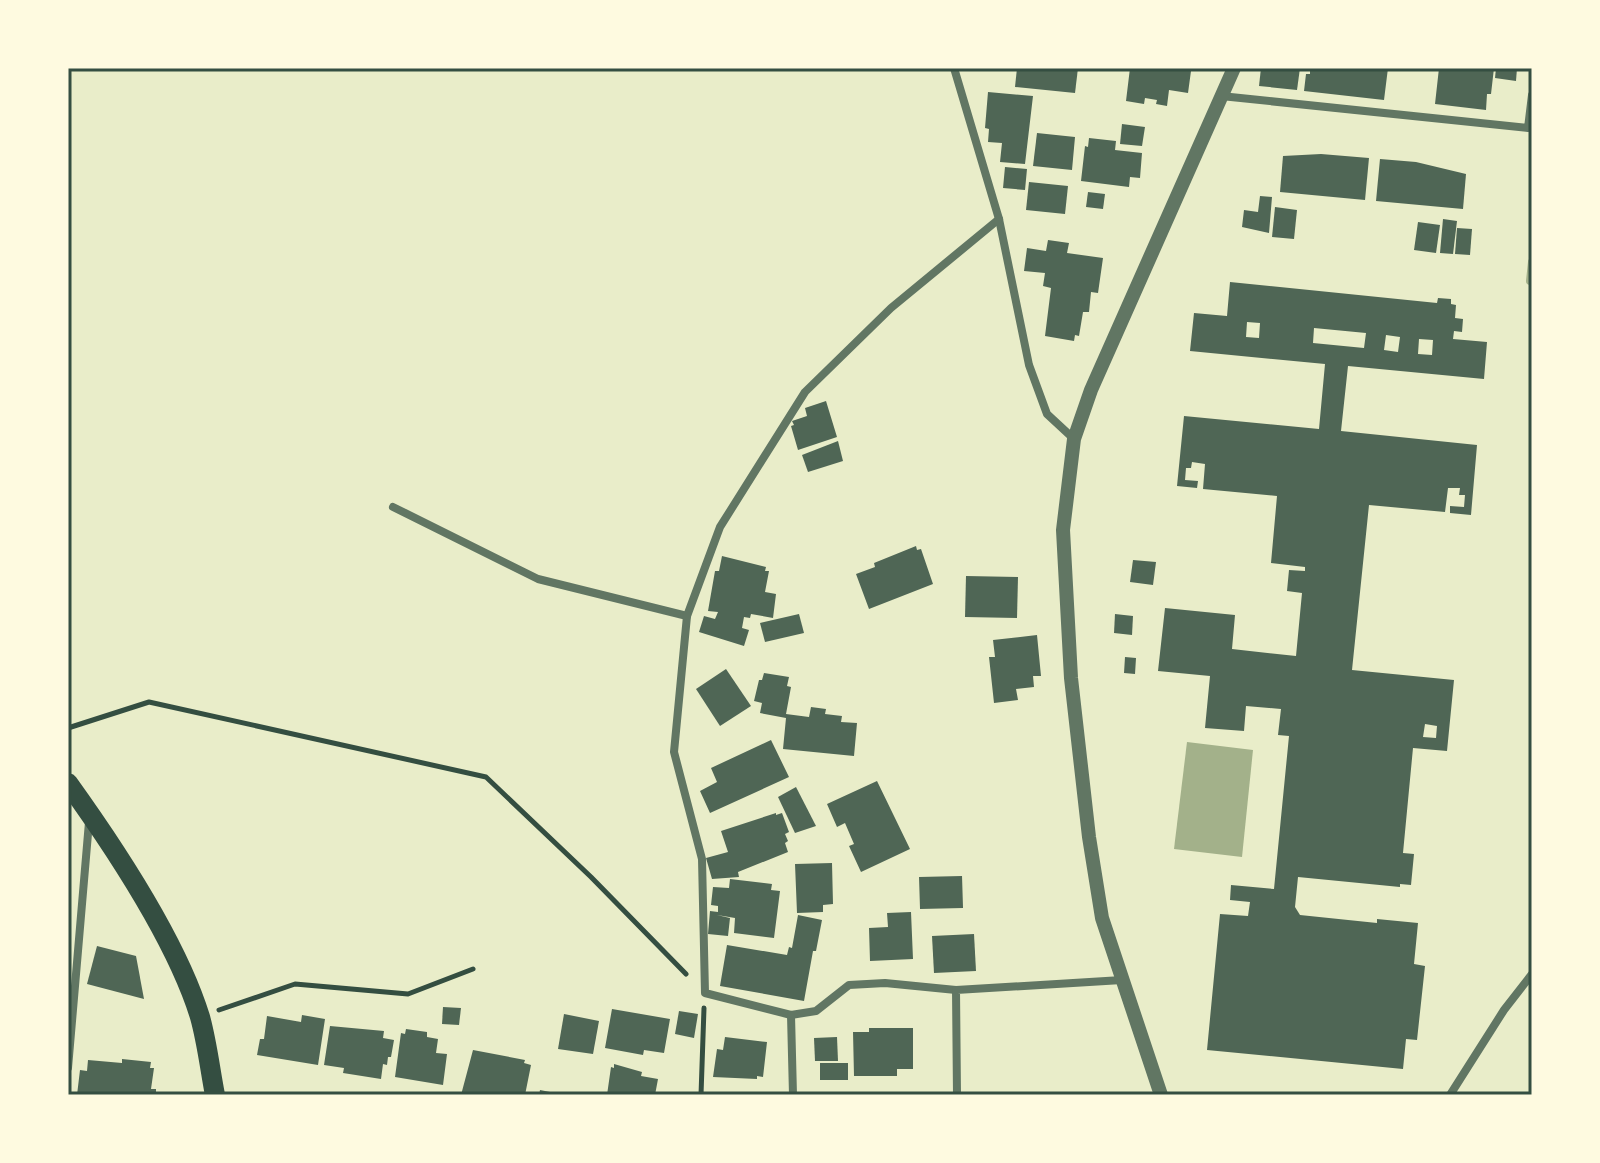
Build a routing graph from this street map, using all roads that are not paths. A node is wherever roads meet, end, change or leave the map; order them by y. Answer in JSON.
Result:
{"nodes":[{"id":1,"x":954,"y":68,"type":"edge"},
{"id":2,"x":1234,"y":68,"type":"edge"},
{"id":3,"x":1532,"y":95,"type":"edge"},
{"id":4,"x":1221,"y":96,"type":"junction"},
{"id":5,"x":999,"y":219,"type":"junction"},
{"id":6,"x":1074,"y":439,"type":"junction"},
{"id":7,"x":393,"y":507,"type":"dead end"},
{"id":8,"x":687,"y":616,"type":"junction"},
{"id":9,"x":68,"y":783,"type":"edge"},
{"id":10,"x":90,"y":813,"type":"junction"},
{"id":11,"x":1532,"y":974,"type":"edge"},
{"id":12,"x":1122,"y":980,"type":"junction"},
{"id":13,"x":956,"y":990,"type":"junction"},
{"id":14,"x":791,"y":1015,"type":"junction"},
{"id":15,"x":68,"y":1068,"type":"edge"},
{"id":16,"x":215,"y":1095,"type":"edge"},
{"id":17,"x":793,"y":1095,"type":"edge"},
{"id":18,"x":957,"y":1095,"type":"edge"},
{"id":19,"x":1161,"y":1095,"type":"edge"},
{"id":20,"x":1450,"y":1095,"type":"edge"}],
"edges":[{"from":1,"to":5,"type":"street"},
{"from":2,"to":4,"type":"street"},
{"from":3,"to":4,"type":"street"},
{"from":4,"to":6,"type":"street"},
{"from":5,"to":6,"type":"street"},
{"from":5,"to":8,"type":"street"},
{"from":6,"to":12,"type":"street"},
{"from":7,"to":8,"type":"street"},
{"from":8,"to":14,"type":"street"},
{"from":9,"to":10,"type":"main road"},
{"from":10,"to":15,"type":"street"},
{"from":10,"to":16,"type":"main road"},
{"from":11,"to":20,"type":"street"},
{"from":12,"to":13,"type":"street"},
{"from":12,"to":19,"type":"street"},
{"from":13,"to":14,"type":"street"},
{"from":13,"to":18,"type":"street"},
{"from":14,"to":17,"type":"street"}]}
